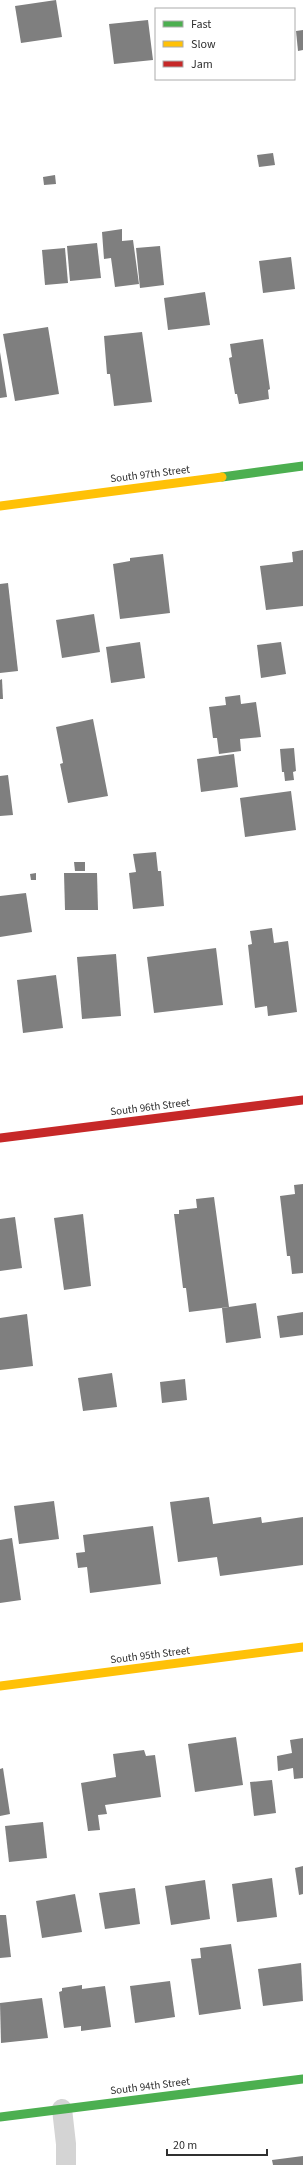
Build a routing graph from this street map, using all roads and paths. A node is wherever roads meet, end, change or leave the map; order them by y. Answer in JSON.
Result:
{"nodes":[{"id":1,"x":303,"y":466,"type":"edge"},
{"id":2,"x":0,"y":506,"type":"edge"},
{"id":3,"x":303,"y":1100,"type":"edge"},
{"id":4,"x":0,"y":1138,"type":"edge"},
{"id":5,"x":303,"y":1647,"type":"edge"},
{"id":6,"x":0,"y":1686,"type":"edge"},
{"id":7,"x":303,"y":2079,"type":"edge"},
{"id":8,"x":62,"y":2109,"type":"junction"},
{"id":9,"x":0,"y":2117,"type":"edge"},
{"id":10,"x":66,"y":2165,"type":"edge"}],
"edges":[{"from":1,"to":2,"type":"street","name":"South 97th Street"},
{"from":3,"to":4,"type":"street","name":"South 96th Street"},
{"from":5,"to":6,"type":"street","name":"South 95th Street"},
{"from":7,"to":8,"type":"street","name":"South 94th Street"},
{"from":8,"to":9,"type":"street","name":"South 94th Street"},
{"from":8,"to":10,"type":"lane"}]}
